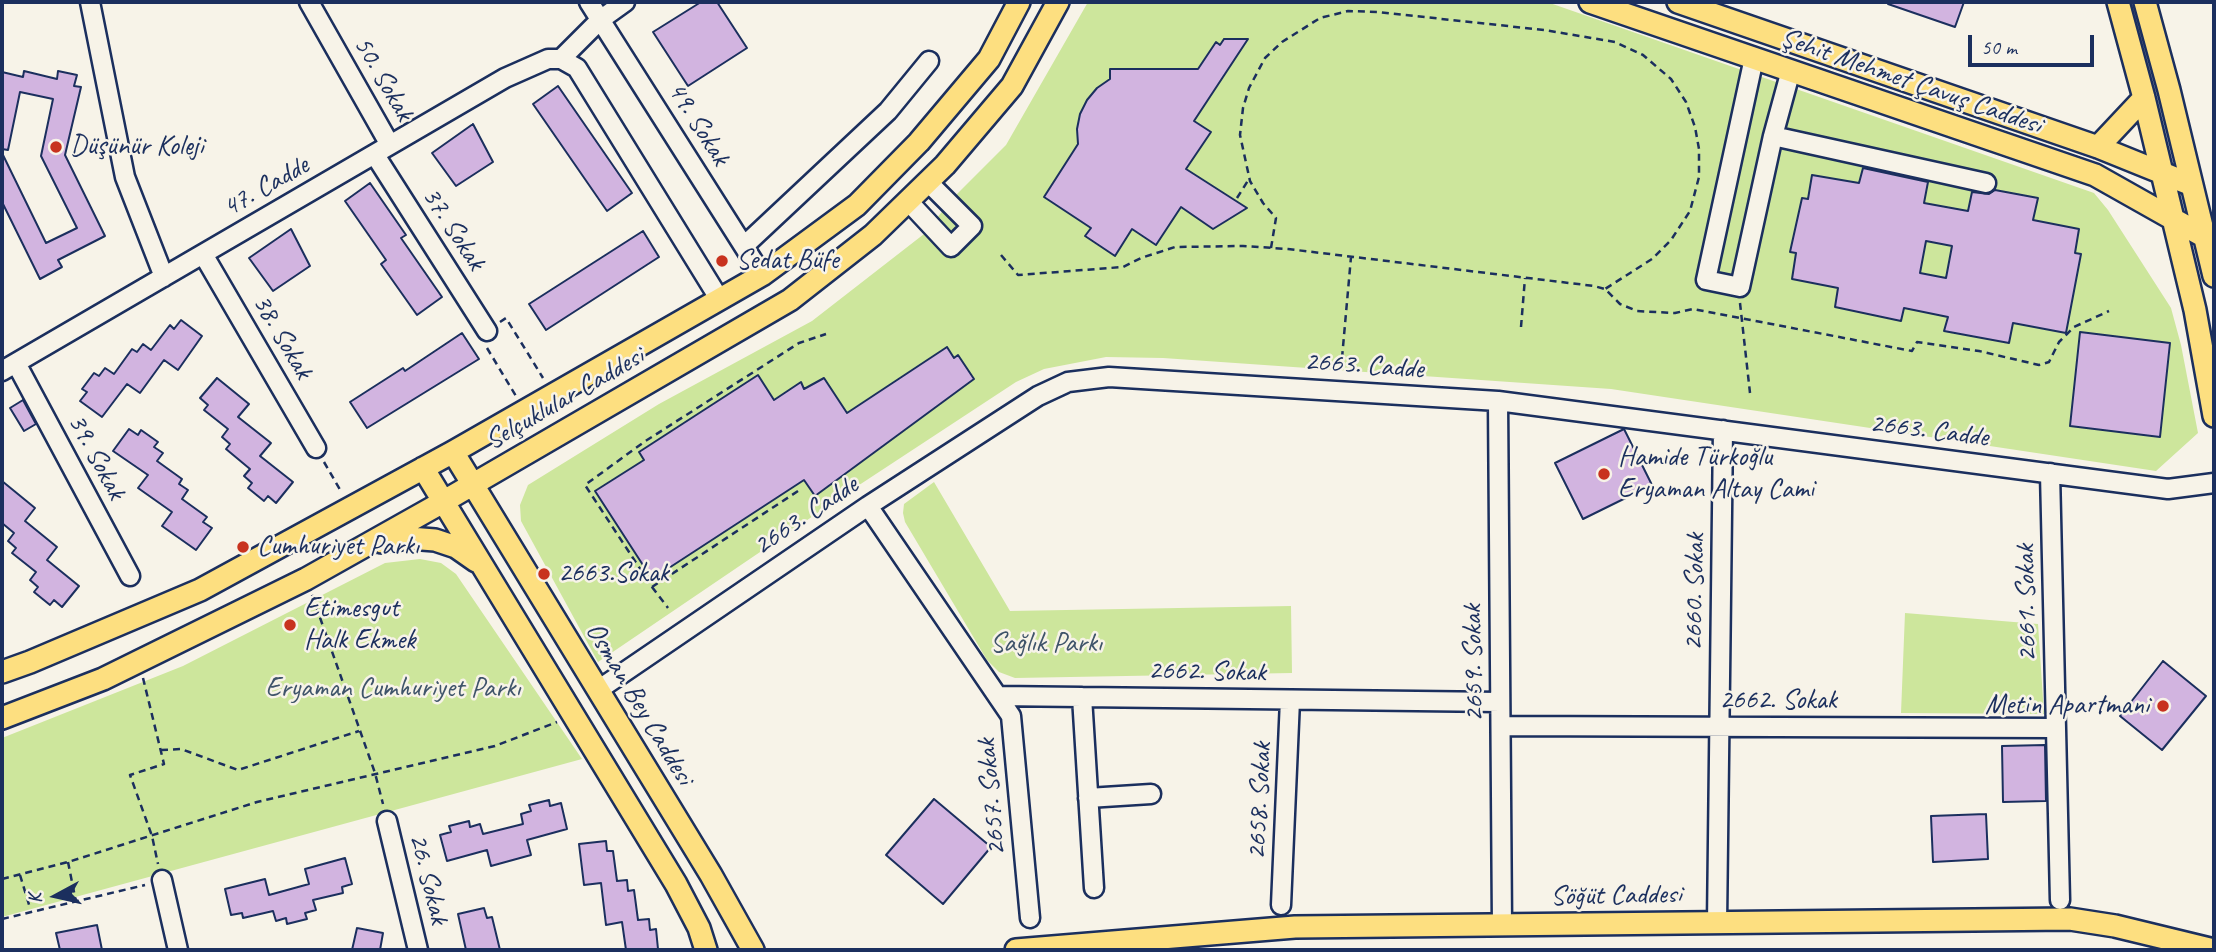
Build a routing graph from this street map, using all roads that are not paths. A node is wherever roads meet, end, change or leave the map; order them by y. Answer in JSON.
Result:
{"nodes":[{"id":1,"x":90,"y":2,"type":"edge"},
{"id":2,"x":309,"y":2,"type":"edge"},
{"id":3,"x":589,"y":2,"type":"edge"},
{"id":4,"x":625,"y":2,"type":"edge"},
{"id":5,"x":1019,"y":2,"type":"edge"},
{"id":6,"x":1058,"y":2,"type":"edge"},
{"id":7,"x":1590,"y":2,"type":"edge"},
{"id":8,"x":1678,"y":2,"type":"edge"},
{"id":9,"x":2118,"y":2,"type":"edge"},
{"id":10,"x":2145,"y":2,"type":"edge"},
{"id":11,"x":600,"y":20,"type":"junction"},
{"id":12,"x":1754,"y":58,"type":"junction"},
{"id":13,"x":561,"y":59,"type":"junction"},
{"id":14,"x":929,"y":61,"type":"dead end"},
{"id":15,"x":1791,"y":70,"type":"junction"},
{"id":16,"x":2144,"y":98,"type":"junction"},
{"id":17,"x":1773,"y":136,"type":"junction"},
{"id":18,"x":2098,"y":147,"type":"junction"},
{"id":19,"x":383,"y":150,"type":"junction"},
{"id":20,"x":2162,"y":173,"type":"junction"},
{"id":21,"x":928,"y":182,"type":"junction"},
{"id":22,"x":1986,"y":183,"type":"dead end"},
{"id":23,"x":2192,"y":185,"type":"junction"},
{"id":24,"x":908,"y":201,"type":"junction"},
{"id":25,"x":2173,"y":219,"type":"junction"},
{"id":26,"x":2205,"y":237,"type":"junction"},
{"id":27,"x":744,"y":246,"type":"junction"},
{"id":28,"x":203,"y":254,"type":"junction"},
{"id":29,"x":762,"y":275,"type":"junction"},
{"id":30,"x":2214,"y":276,"type":"edge"},
{"id":31,"x":164,"y":277,"type":"junction"},
{"id":32,"x":720,"y":300,"type":"junction"},
{"id":33,"x":487,"y":331,"type":"road end"},
{"id":34,"x":738,"y":331,"type":"junction"},
{"id":35,"x":9,"y":367,"type":"edge"},
{"id":36,"x":1498,"y":401,"type":"junction"},
{"id":37,"x":2214,"y":416,"type":"edge"},
{"id":38,"x":1723,"y":430,"type":"junction"},
{"id":39,"x":316,"y":447,"type":"road end"},
{"id":40,"x":453,"y":452,"type":"junction"},
{"id":41,"x":423,"y":468,"type":"junction"},
{"id":42,"x":2050,"y":473,"type":"junction"},
{"id":43,"x":2214,"y":483,"type":"edge"},
{"id":44,"x":473,"y":484,"type":"junction"},
{"id":45,"x":444,"y":502,"type":"junction"},
{"id":46,"x":868,"y":506,"type":"junction"},
{"id":47,"x":365,"y":546,"type":"junction"},
{"id":48,"x":483,"y":567,"type":"junction"},
{"id":49,"x":130,"y":576,"type":"dead end"},
{"id":50,"x":2,"y":672,"type":"edge"},
{"id":51,"x":598,"y":690,"type":"junction"},
{"id":52,"x":998,"y":696,"type":"junction"},
{"id":53,"x":1082,"y":697,"type":"junction"},
{"id":54,"x":1290,"y":700,"type":"junction"},
{"id":55,"x":1500,"y":702,"type":"junction"},
{"id":56,"x":2,"y":718,"type":"edge"},
{"id":57,"x":1501,"y":726,"type":"junction"},
{"id":58,"x":1720,"y":727,"type":"junction"},
{"id":59,"x":2055,"y":729,"type":"junction"},
{"id":60,"x":1151,"y":794,"type":"dead end"},
{"id":61,"x":1088,"y":798,"type":"junction"},
{"id":62,"x":387,"y":821,"type":"road end"},
{"id":63,"x":162,"y":881,"type":"road end"},
{"id":64,"x":1094,"y":888,"type":"dead end"},
{"id":65,"x":2060,"y":900,"type":"dead end"},
{"id":66,"x":1281,"y":905,"type":"dead end"},
{"id":67,"x":1030,"y":918,"type":"dead end"},
{"id":68,"x":1717,"y":923,"type":"junction"},
{"id":69,"x":1502,"y":925,"type":"junction"},
{"id":70,"x":2208,"y":943,"type":"edge"},
{"id":71,"x":178,"y":950,"type":"edge"},
{"id":72,"x":418,"y":950,"type":"edge"},
{"id":73,"x":706,"y":950,"type":"edge"},
{"id":74,"x":753,"y":950,"type":"edge"},
{"id":75,"x":1016,"y":950,"type":"edge"}],
"edges":[{"from":1,"to":31,"type":"street"},
{"from":2,"to":19,"type":"street","name":"50. Sokak"},
{"from":3,"to":11,"type":"street","name":"49. Sokak"},
{"from":4,"to":11,"type":"street"},
{"from":5,"to":29,"type":"main road","name":"Selçuklular Caddesi"},
{"from":6,"to":21,"type":"main road","name":"Selçuklular Caddesi"},
{"from":7,"to":12,"type":"main road","name":"Şehit Mehmet Çavuş Caddesi"},
{"from":8,"to":18,"type":"main road","name":"Şehit Mehmet Çavuş Caddesi"},
{"from":9,"to":16,"type":"main road"},
{"from":10,"to":23,"type":"main road"},
{"from":11,"to":13,"type":"street"},
{"from":11,"to":27,"type":"street","name":"49. Sokak"},
{"from":12,"to":15,"type":"main road","name":"Şehit Mehmet Çavuş Caddesi"},
{"from":12,"to":17,"type":"street"},
{"from":13,"to":19,"type":"street","name":"47. Cadde"},
{"from":13,"to":32,"type":"street"},
{"from":14,"to":27,"type":"street"},
{"from":15,"to":17,"type":"street"},
{"from":15,"to":25,"type":"main road","name":"Şehit Mehmet Çavuş Caddesi"},
{"from":16,"to":18,"type":"main road"},
{"from":16,"to":20,"type":"main road"},
{"from":17,"to":22,"type":"street"},
{"from":18,"to":20,"type":"main road","name":"Şehit Mehmet Çavuş Caddesi"},
{"from":19,"to":28,"type":"street","name":"47. Cadde"},
{"from":19,"to":33,"type":"street","name":"37. Sokak"},
{"from":20,"to":23,"type":"main road","name":"Şehit Mehmet Çavuş Caddesi"},
{"from":20,"to":25,"type":"main road"},
{"from":21,"to":24,"type":"main road","name":"Selçuklular Caddesi"},
{"from":21,"to":24,"type":"street"},
{"from":23,"to":26,"type":"main road"},
{"from":24,"to":34,"type":"main road","name":"Selçuklular Caddesi"},
{"from":25,"to":26,"type":"main road","name":"Şehit Mehmet Çavuş Caddesi"},
{"from":25,"to":37,"type":"main road"},
{"from":26,"to":30,"type":"main road"},
{"from":27,"to":29,"type":"street","name":"49. Sokak"},
{"from":28,"to":31,"type":"street","name":"47. Cadde"},
{"from":28,"to":39,"type":"street","name":"38. Sokak"},
{"from":29,"to":32,"type":"main road","name":"Selçuklular Caddesi"},
{"from":31,"to":35,"type":"street","name":"47. Cadde"},
{"from":32,"to":34,"type":"main road"},
{"from":32,"to":40,"type":"main road","name":"Selçuklular Caddesi"},
{"from":34,"to":44,"type":"main road","name":"Selçuklular Caddesi"},
{"from":35,"to":49,"type":"street","name":"39. Sokak"},
{"from":36,"to":38,"type":"street","name":"2663. Cadde"},
{"from":36,"to":46,"type":"street","name":"2663. Cadde"},
{"from":36,"to":55,"type":"street","name":"2659. Sokak"},
{"from":38,"to":42,"type":"street","name":"2663. Cadde"},
{"from":38,"to":58,"type":"street","name":"2660. Sokak"},
{"from":40,"to":41,"type":"main road","name":"Selçuklular Caddesi"},
{"from":40,"to":44,"type":"main road","name":"Osman Bey Caddesi"},
{"from":41,"to":45,"type":"main road"},
{"from":41,"to":50,"type":"main road","name":"Selçuklular Caddesi"},
{"from":42,"to":43,"type":"street","name":"2663. Cadde"},
{"from":42,"to":59,"type":"street","name":"2661. Sokak"},
{"from":44,"to":45,"type":"main road","name":"Selçuklular Caddesi"},
{"from":44,"to":51,"type":"main road","name":"Osman Bey Caddesi"},
{"from":45,"to":47,"type":"main road","name":"Selçuklular Caddesi"},
{"from":45,"to":48,"type":"main road"},
{"from":46,"to":51,"type":"street","name":"2663. Cadde"},
{"from":46,"to":52,"type":"street","name":"2657. Sokak"},
{"from":47,"to":48,"type":"main road"},
{"from":47,"to":56,"type":"main road","name":"Selçuklular Caddesi"},
{"from":48,"to":73,"type":"main road"},
{"from":51,"to":74,"type":"main road","name":"Osman Bey Caddesi"},
{"from":52,"to":53,"type":"street","name":"2662. Sokak"},
{"from":52,"to":67,"type":"street","name":"2657. Sokak"},
{"from":53,"to":54,"type":"street","name":"2662. Sokak"},
{"from":53,"to":61,"type":"street"},
{"from":54,"to":55,"type":"street","name":"2662. Sokak"},
{"from":54,"to":66,"type":"street","name":"2658. Sokak"},
{"from":55,"to":57,"type":"street","name":"2659. Sokak"},
{"from":57,"to":58,"type":"street","name":"2662. Sokak"},
{"from":57,"to":69,"type":"street","name":"2659. Sokak"},
{"from":58,"to":59,"type":"street","name":"2662. Sokak"},
{"from":58,"to":68,"type":"street","name":"2660. Sokak"},
{"from":59,"to":65,"type":"street","name":"2661. Sokak"},
{"from":60,"to":61,"type":"street"},
{"from":61,"to":64,"type":"street"},
{"from":62,"to":72,"type":"street","name":"26. Sokak"},
{"from":63,"to":71,"type":"street"},
{"from":68,"to":69,"type":"main road","name":"Söğüt Caddesi"},
{"from":68,"to":70,"type":"main road","name":"Söğüt Caddesi"},
{"from":69,"to":75,"type":"main road","name":"Söğüt Caddesi"}]}
